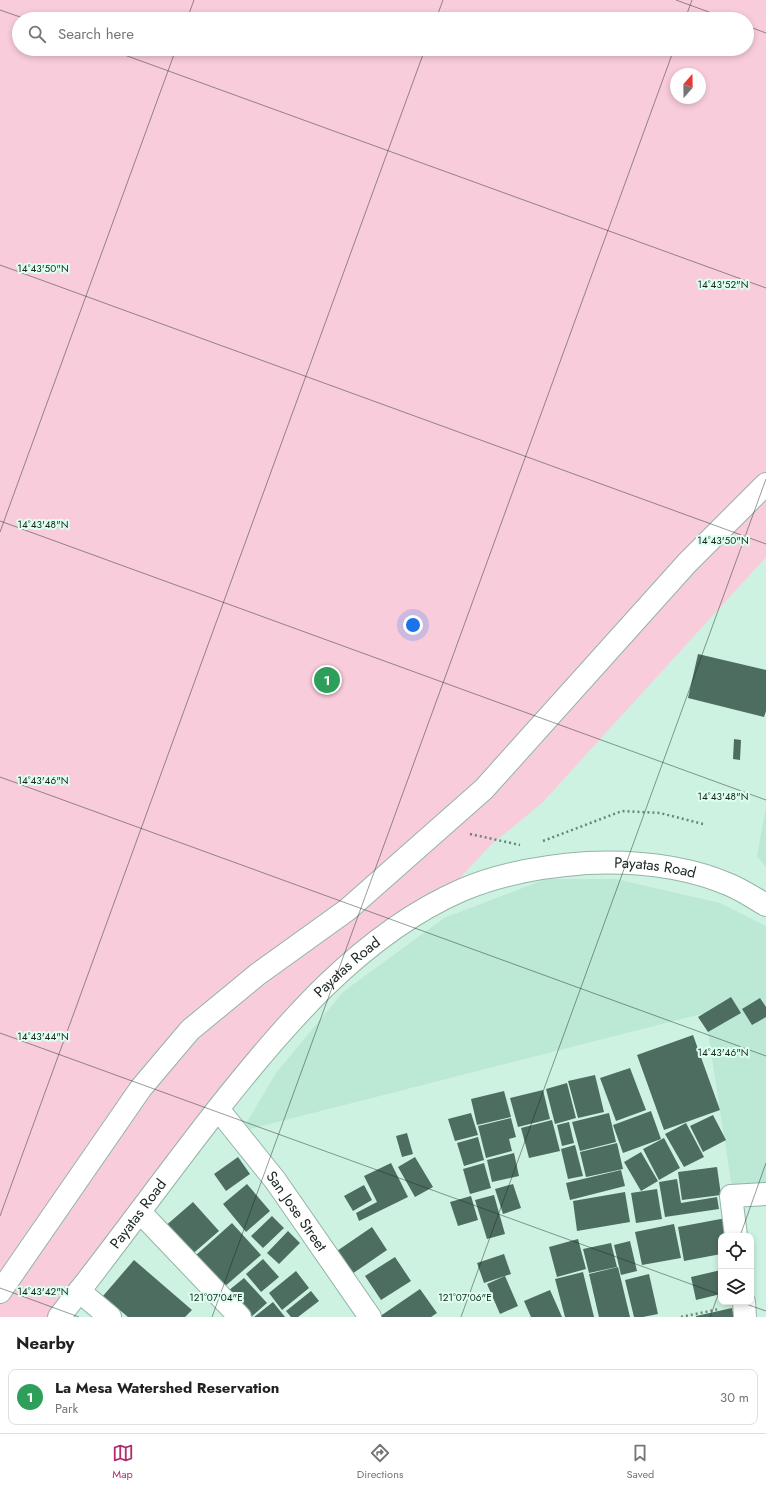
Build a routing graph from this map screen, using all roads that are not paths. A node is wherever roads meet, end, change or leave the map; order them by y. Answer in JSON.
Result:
{"nodes":[{"id":1,"x":766,"y":484,"type":"edge"},
{"id":2,"x":766,"y":905,"type":"edge"},
{"id":3,"x":218,"y":1109,"type":"junction"},
{"id":4,"x":766,"y":1194,"type":"edge"},
{"id":5,"x":140,"y":1212,"type":"junction"},
{"id":6,"x":736,"y":1233,"type":"edge"},
{"id":7,"x":79,"y":1291,"type":"junction"},
{"id":8,"x":0,"y":1292,"type":"edge"},
{"id":9,"x":59,"y":1317,"type":"edge"},
{"id":10,"x":110,"y":1317,"type":"edge"},
{"id":11,"x":240,"y":1317,"type":"edge"},
{"id":12,"x":370,"y":1317,"type":"edge"}],
"edges":[{"from":1,"to":8,"type":"street"},
{"from":2,"to":3,"type":"street","name":"Payatas Road"},
{"from":3,"to":5,"type":"street","name":"Payatas Road"},
{"from":3,"to":12,"type":"street","name":"San Jose Street"},
{"from":4,"to":6,"type":"street"},
{"from":5,"to":7,"type":"street","name":"Payatas Road"},
{"from":5,"to":11,"type":"street"},
{"from":7,"to":9,"type":"street","name":"Payatas Road"},
{"from":7,"to":10,"type":"street"}]}
